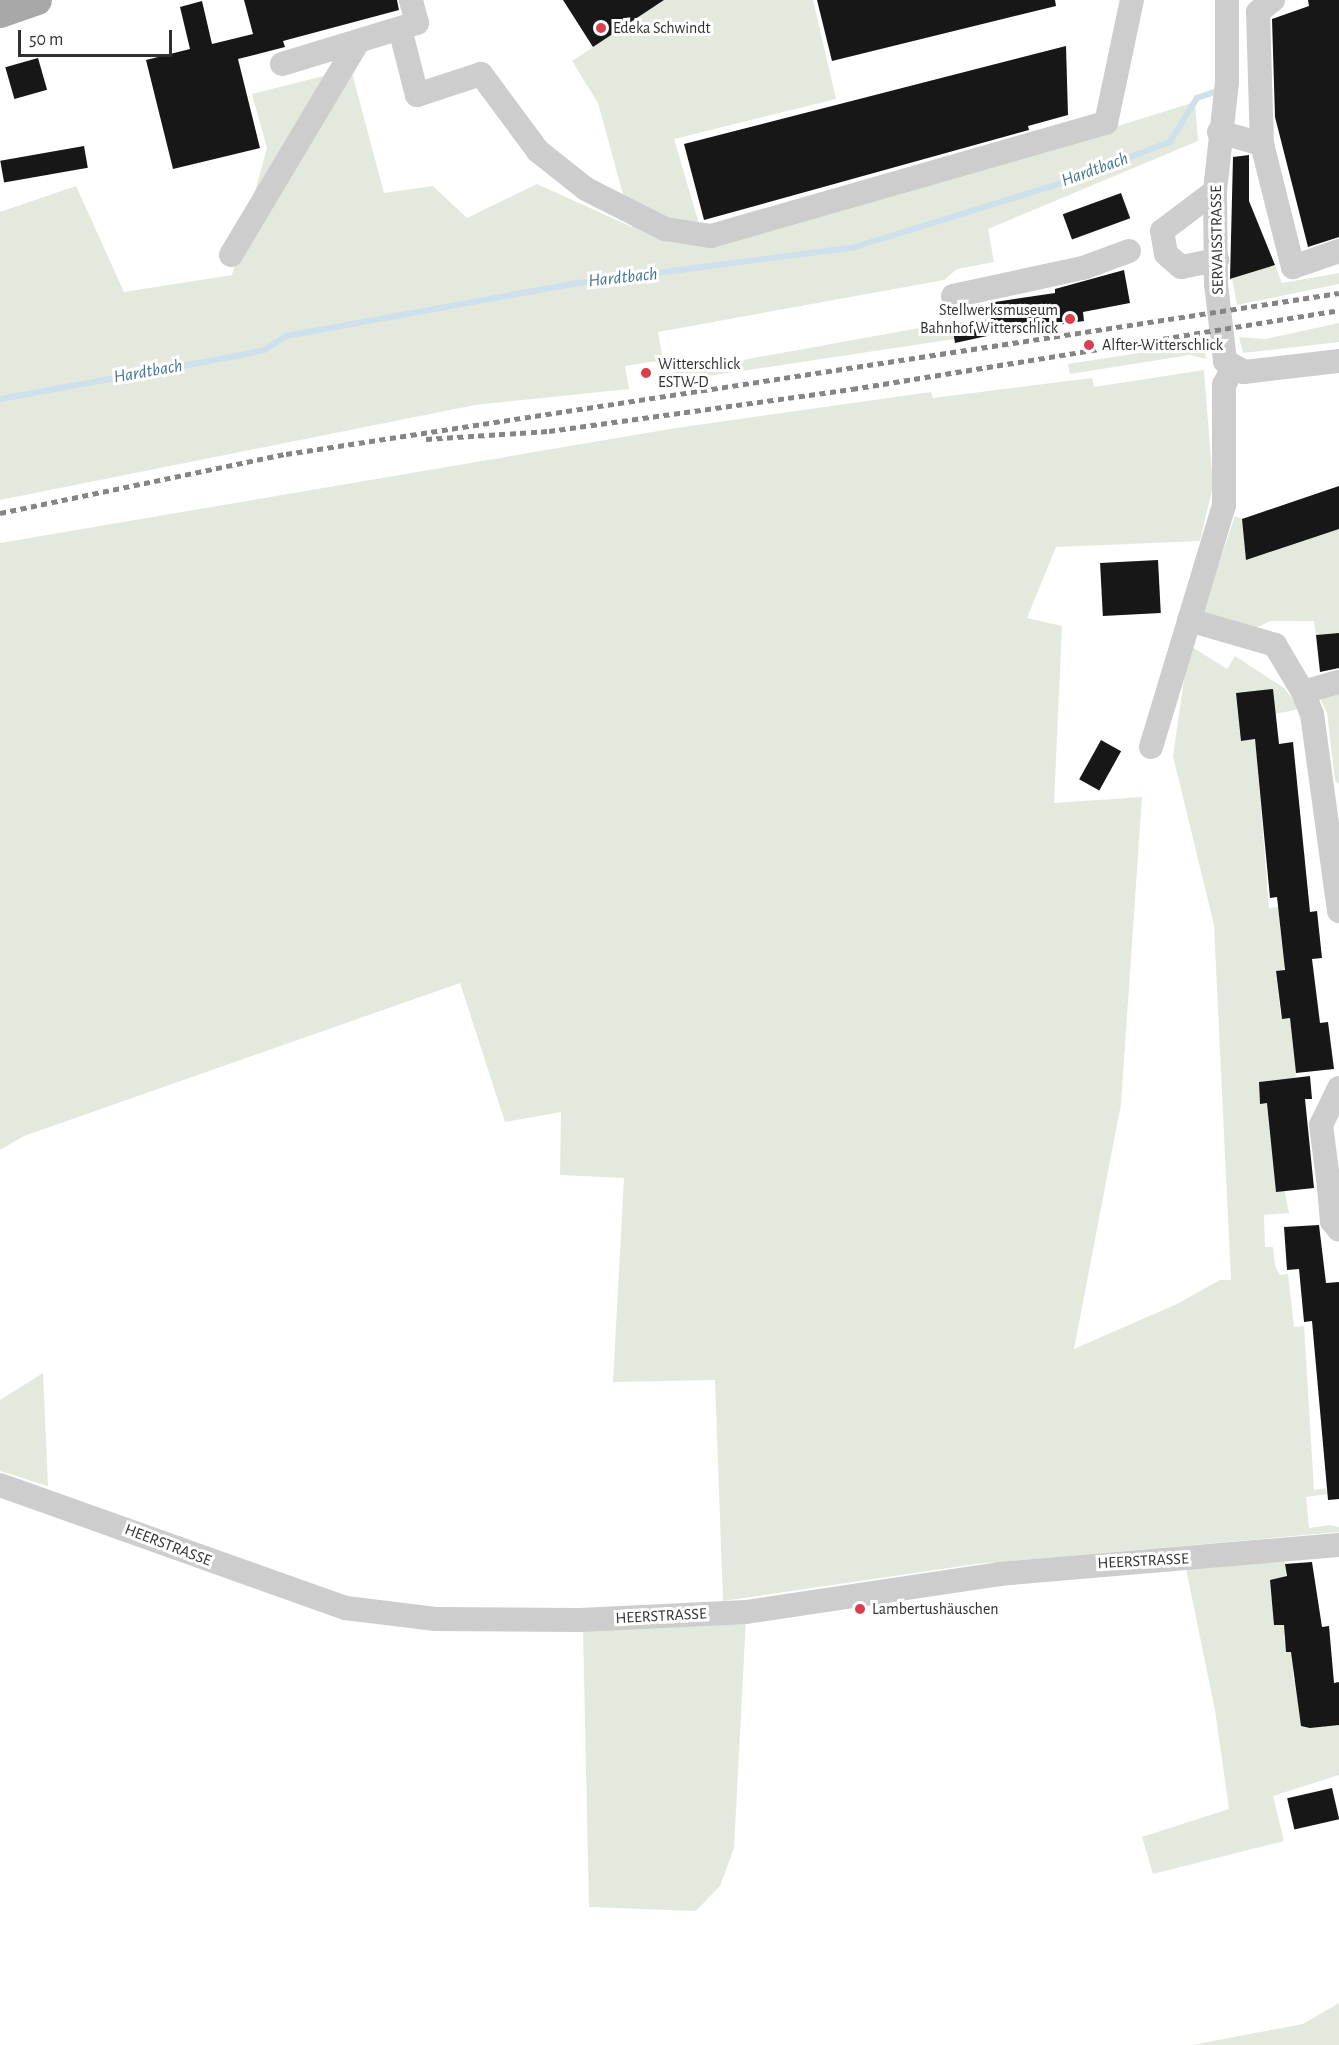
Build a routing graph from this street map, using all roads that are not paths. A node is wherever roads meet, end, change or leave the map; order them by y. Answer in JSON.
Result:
{"nodes":[{"id":1,"x":37,"y":0,"type":"edge"},
{"id":2,"x":411,"y":0,"type":"edge"},
{"id":3,"x":1132,"y":0,"type":"edge"},
{"id":4,"x":1227,"y":0,"type":"edge"},
{"id":5,"x":1273,"y":0,"type":"edge"},
{"id":6,"x":0,"y":13,"type":"edge"},
{"id":7,"x":400,"y":29,"type":"junction"},
{"id":8,"x":358,"y":42,"type":"junction"},
{"id":9,"x":282,"y":64,"type":"dead end"},
{"id":10,"x":1219,"y":132,"type":"junction"},
{"id":11,"x":1262,"y":144,"type":"junction"},
{"id":12,"x":1215,"y":190,"type":"junction"},
{"id":13,"x":1129,"y":250,"type":"dead end"},
{"id":14,"x":1339,"y":251,"type":"edge"},
{"id":15,"x":231,"y":255,"type":"dead end"},
{"id":16,"x":1217,"y":260,"type":"junction"},
{"id":17,"x":953,"y":296,"type":"dead end"},
{"id":18,"x":1339,"y":361,"type":"edge"},
{"id":19,"x":1233,"y":368,"type":"junction"},
{"id":20,"x":1189,"y":620,"type":"junction"},
{"id":21,"x":1339,"y":682,"type":"edge"},
{"id":22,"x":1303,"y":692,"type":"junction"},
{"id":23,"x":1151,"y":747,"type":"dead end"},
{"id":24,"x":1331,"y":801,"type":"edge"},
{"id":25,"x":1339,"y":911,"type":"edge"},
{"id":26,"x":1339,"y":1088,"type":"edge"},
{"id":27,"x":1339,"y":1123,"type":"edge"},
{"id":28,"x":1325,"y":1154,"type":"junction"},
{"id":29,"x":1334,"y":1194,"type":"edge"},
{"id":30,"x":1339,"y":1230,"type":"edge"},
{"id":31,"x":0,"y":1485,"type":"edge"},
{"id":32,"x":1339,"y":1545,"type":"edge"}],
"edges":[{"from":1,"to":6,"type":"main road"},
{"from":2,"to":7,"type":"street"},
{"from":3,"to":7,"type":"street"},
{"from":4,"to":10,"type":"street","name":"SERVAISSTRASSE"},
{"from":5,"to":11,"type":"street"},
{"from":7,"to":8,"type":"street"},
{"from":8,"to":9,"type":"street"},
{"from":8,"to":15,"type":"street"},
{"from":10,"to":11,"type":"street"},
{"from":10,"to":12,"type":"street","name":"SERVAISSTRASSE"},
{"from":11,"to":14,"type":"street"},
{"from":12,"to":16,"type":"street","name":"SERVAISSTRASSE"},
{"from":12,"to":16,"type":"street"},
{"from":13,"to":17,"type":"street"},
{"from":16,"to":19,"type":"street","name":"SERVAISSTRASSE"},
{"from":18,"to":19,"type":"street"},
{"from":19,"to":20,"type":"street"},
{"from":20,"to":22,"type":"street"},
{"from":20,"to":23,"type":"street"},
{"from":21,"to":22,"type":"street"},
{"from":22,"to":24,"type":"street"},
{"from":24,"to":25,"type":"street"},
{"from":26,"to":28,"type":"street"},
{"from":27,"to":28,"type":"street"},
{"from":28,"to":29,"type":"street"},
{"from":29,"to":30,"type":"street"},
{"from":31,"to":32,"type":"street","name":"HEERSTRASSE"}]}
